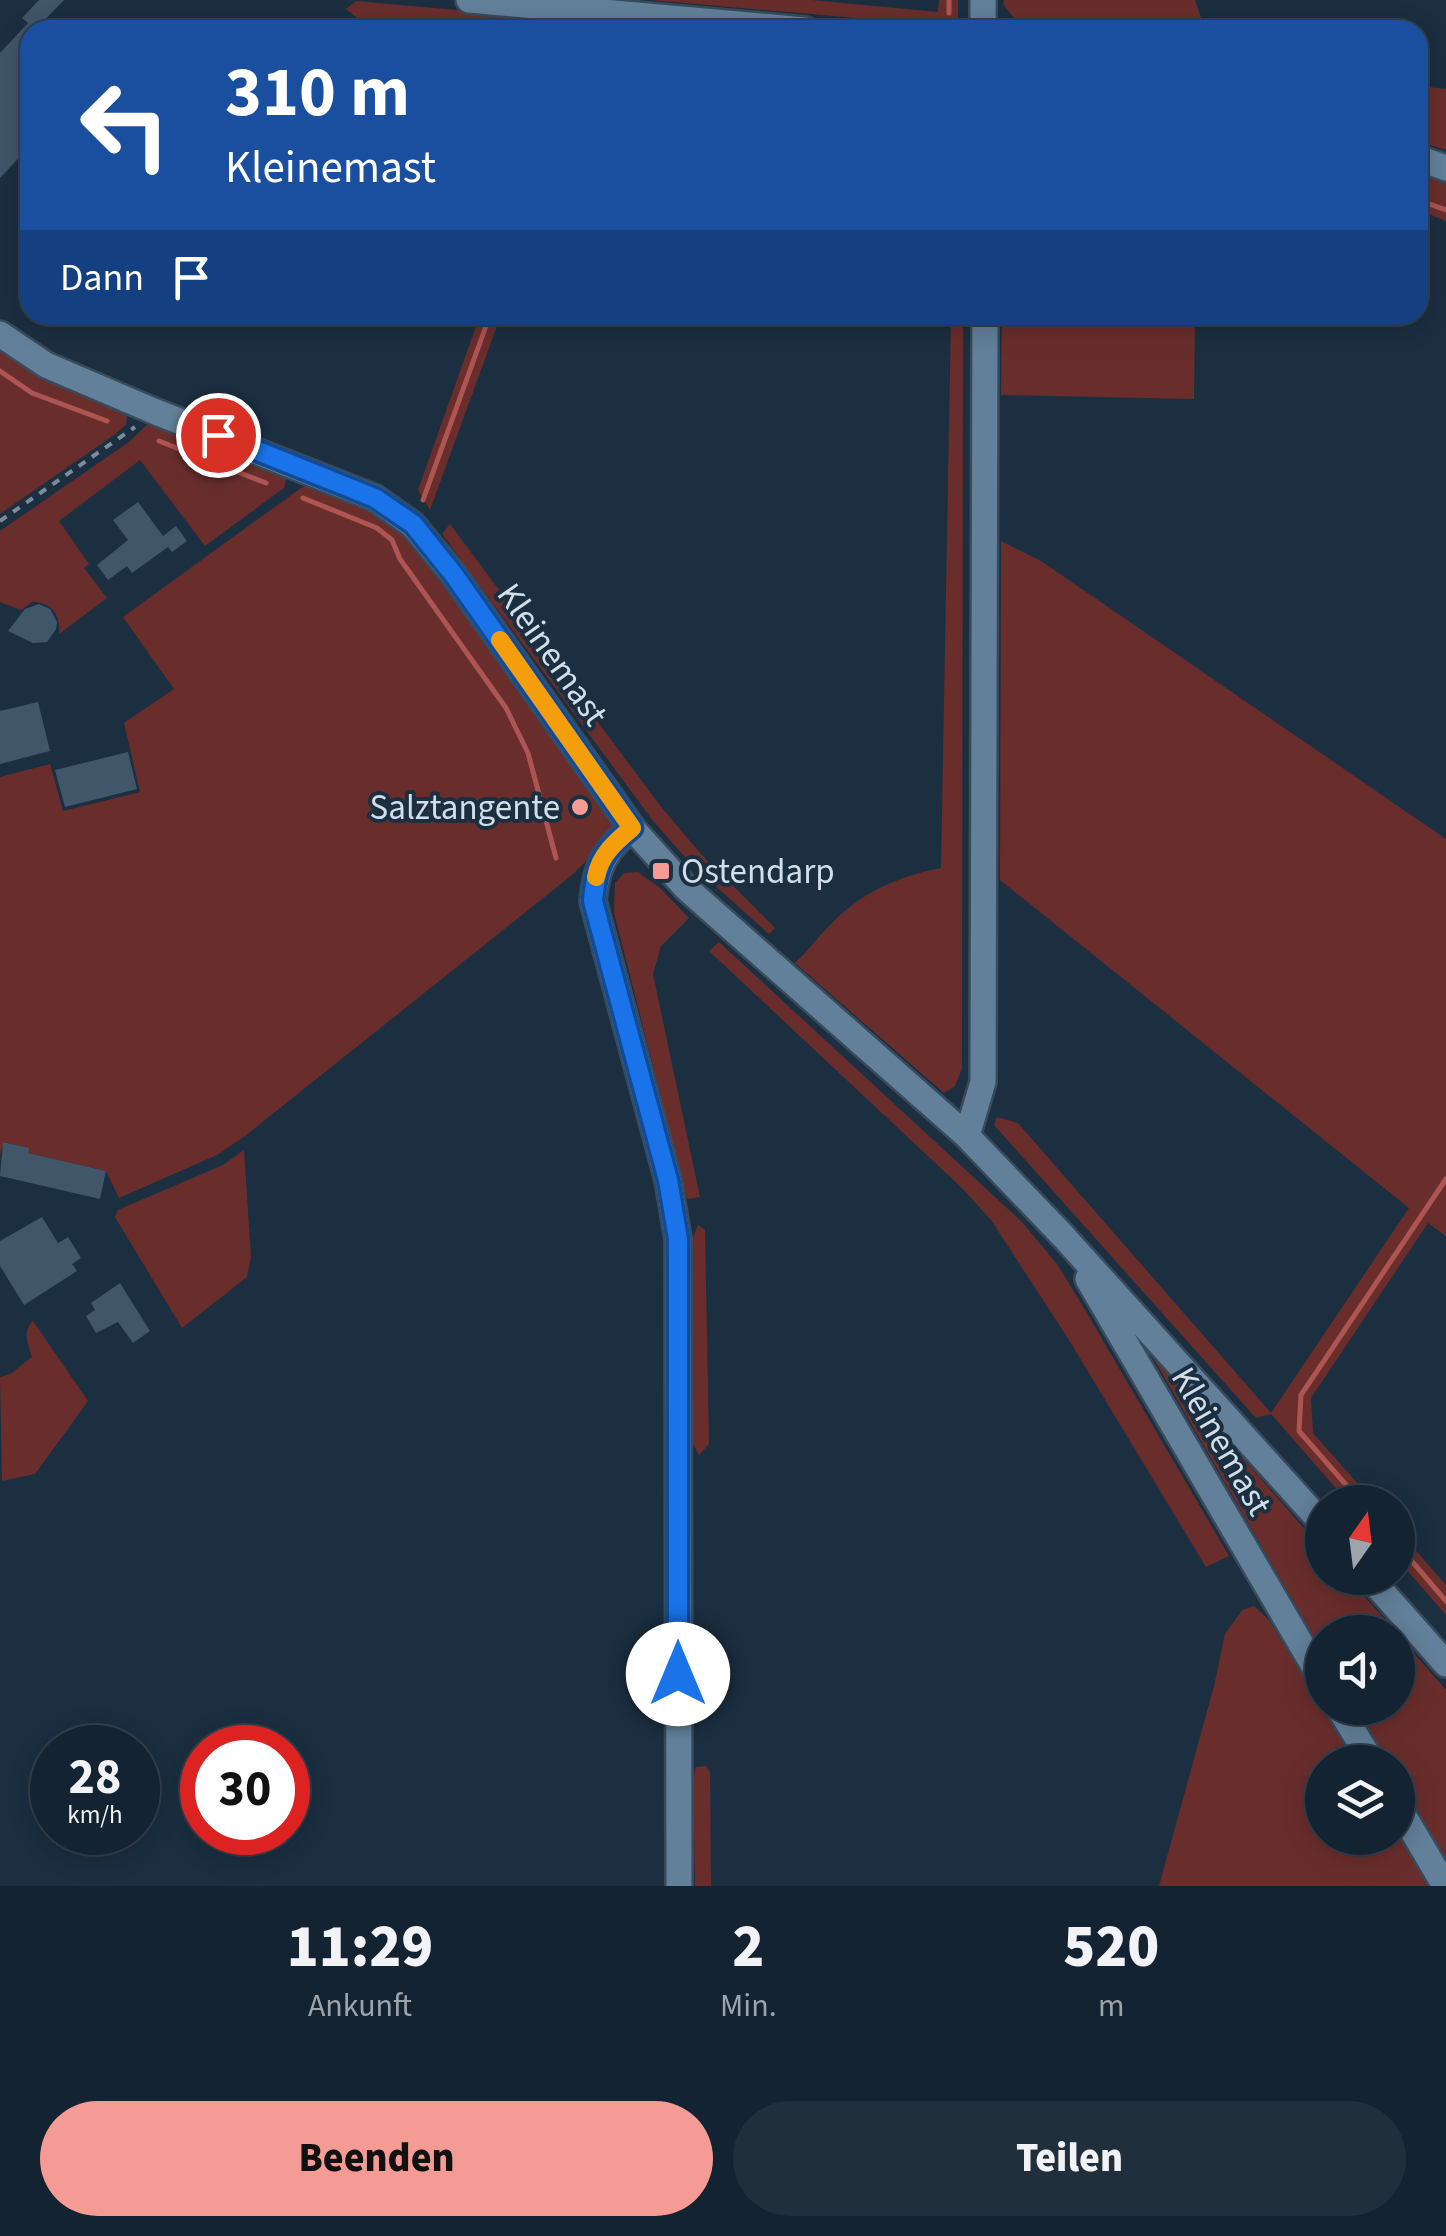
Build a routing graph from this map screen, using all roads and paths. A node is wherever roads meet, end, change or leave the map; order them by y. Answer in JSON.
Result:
{"nodes":[{"id":1,"x":468,"y":0,"type":"edge"},
{"id":2,"x":693,"y":20,"type":"edge"},
{"id":3,"x":984,"y":325,"type":"edge"},
{"id":4,"x":0,"y":334,"type":"edge"},
{"id":5,"x":156,"y":412,"type":"junction"},
{"id":6,"x":0,"y":520,"type":"edge"},
{"id":7,"x":632,"y":828,"type":"junction"},
{"id":8,"x":967,"y":1136,"type":"junction"},
{"id":9,"x":1063,"y":1236,"type":"junction"},
{"id":10,"x":1305,"y":1504,"type":"edge"},
{"id":11,"x":1385,"y":1595,"type":"edge"},
{"id":12,"x":1305,"y":1651,"type":"edge"},
{"id":13,"x":1446,"y":1664,"type":"edge"},
{"id":14,"x":1415,"y":1835,"type":"edge"},
{"id":15,"x":679,"y":1886,"type":"edge"},
{"id":16,"x":1445,"y":1886,"type":"edge"}],
"edges":[{"from":1,"to":2,"type":"street"},
{"from":3,"to":8,"type":"street"},
{"from":4,"to":5,"type":"street","name":"Kleinemast"},
{"from":5,"to":6,"type":"path"},
{"from":5,"to":7,"type":"street","name":"Kleinemast"},
{"from":7,"to":8,"type":"street","name":"Kleinemast"},
{"from":7,"to":15,"type":"street"},
{"from":8,"to":9,"type":"street","name":"Kleinemast"},
{"from":9,"to":10,"type":"street","name":"Kleinemast"},
{"from":9,"to":12,"type":"street","name":"Kleinemast"},
{"from":11,"to":13,"type":"street"},
{"from":14,"to":16,"type":"street"}]}
